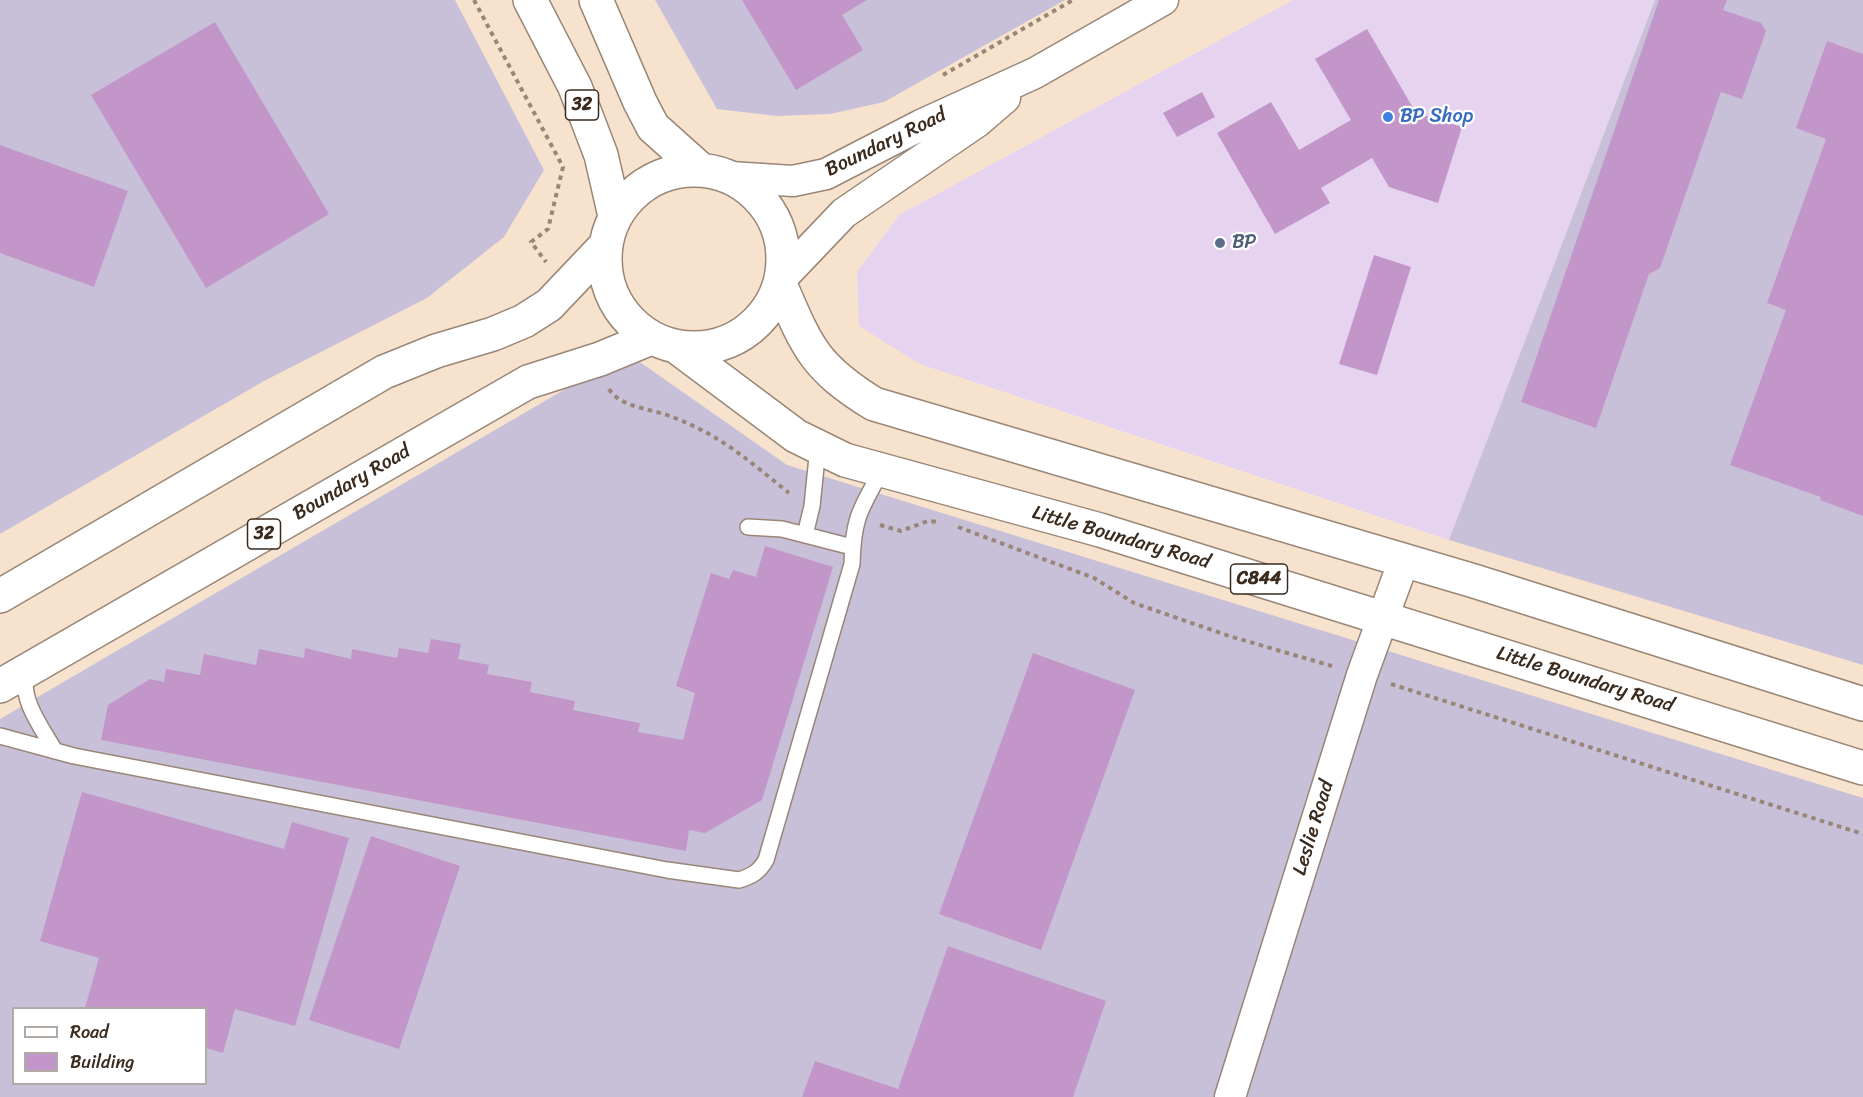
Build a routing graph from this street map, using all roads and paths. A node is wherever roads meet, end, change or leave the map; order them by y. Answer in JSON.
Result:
{"nodes":[{"id":1,"x":530,"y":0,"type":"edge"},
{"id":2,"x":596,"y":0,"type":"edge"},
{"id":3,"x":1073,"y":0,"type":"edge"},
{"id":4,"x":1163,"y":0,"type":"edge"},
{"id":5,"x":1035,"y":73,"type":"junction"},
{"id":6,"x":943,"y":75,"type":"dead end"},
{"id":7,"x":716,"y":174,"type":"junction"},
{"id":8,"x":611,"y":231,"type":"junction"},
{"id":9,"x":780,"y":282,"type":"junction"},
{"id":10,"x":664,"y":342,"type":"junction"},
{"id":11,"x":818,"y":447,"type":"junction"},
{"id":12,"x":882,"y":470,"type":"junction"},
{"id":13,"x":748,"y":527,"type":"dead end"},
{"id":14,"x":805,"y":535,"type":"junction"},
{"id":15,"x":852,"y":547,"type":"junction"},
{"id":16,"x":1404,"y":560,"type":"junction"},
{"id":17,"x":0,"y":596,"type":"edge"},
{"id":18,"x":1382,"y":617,"type":"junction"},
{"id":19,"x":13,"y":678,"type":"edge"},
{"id":20,"x":1858,"y":701,"type":"edge"},
{"id":21,"x":0,"y":736,"type":"edge"},
{"id":22,"x":56,"y":752,"type":"junction"},
{"id":23,"x":1863,"y":768,"type":"edge"},
{"id":24,"x":1230,"y":1097,"type":"edge"}],
"edges":[{"from":1,"to":8,"type":"main road","number":"32"},
{"from":2,"to":7,"type":"main road","number":"32"},
{"from":3,"to":6,"type":"path"},
{"from":4,"to":5,"type":"street","name":"Boundary Road"},
{"from":5,"to":7,"type":"street","name":"Boundary Road"},
{"from":5,"to":9,"type":"street","name":"Boundary Road"},
{"from":7,"to":8,"type":"main road"},
{"from":7,"to":9,"type":"main road","number":"32"},
{"from":8,"to":10,"type":"main road","number":"32"},
{"from":8,"to":17,"type":"main road"},
{"from":9,"to":10,"type":"main road","number":"32"},
{"from":9,"to":16,"type":"main road"},
{"from":10,"to":11,"type":"main road","name":"Little Boundary Road","number":"C844"},
{"from":10,"to":19,"type":"main road","name":"Boundary Road","number":"32"},
{"from":11,"to":12,"type":"main road","name":"Little Boundary Road","number":"C844"},
{"from":11,"to":14,"type":"lane"},
{"from":12,"to":15,"type":"lane"},
{"from":12,"to":18,"type":"main road","name":"Little Boundary Road","number":"C844"},
{"from":13,"to":14,"type":"lane"},
{"from":14,"to":15,"type":"lane"},
{"from":15,"to":22,"type":"lane"},
{"from":16,"to":18,"type":"street","name":"Leslie Road"},
{"from":16,"to":20,"type":"main road"},
{"from":18,"to":23,"type":"main road","name":"Little Boundary Road","number":"C844"},
{"from":18,"to":24,"type":"street","name":"Leslie Road"},
{"from":19,"to":22,"type":"lane"},
{"from":21,"to":22,"type":"lane"}]}
